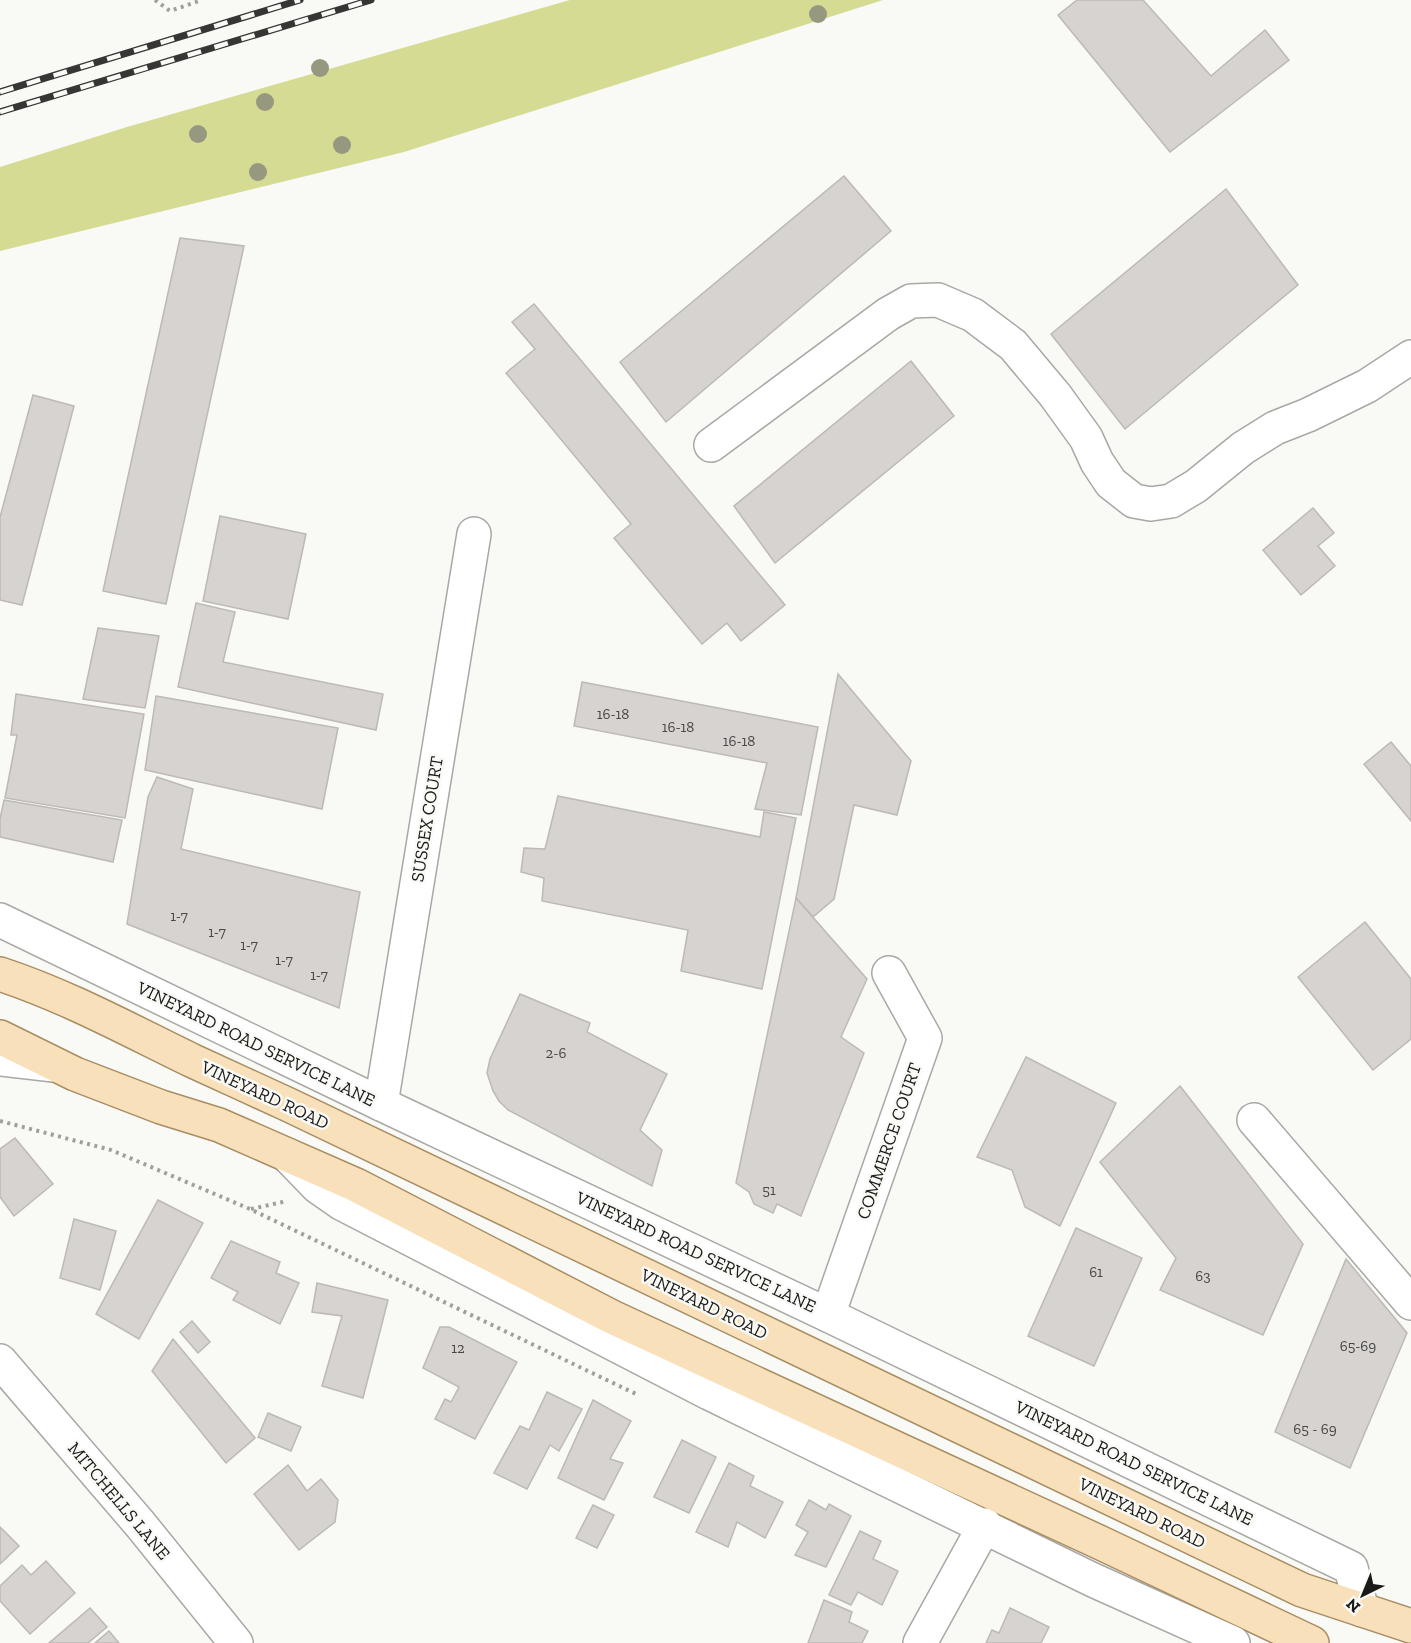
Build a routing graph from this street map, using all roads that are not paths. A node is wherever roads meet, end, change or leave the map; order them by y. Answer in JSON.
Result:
{"nodes":[{"id":1,"x":1411,"y":357,"type":"edge"},
{"id":2,"x":711,"y":445,"type":"dead end"},
{"id":3,"x":474,"y":534,"type":"dead end"},
{"id":4,"x":0,"y":920,"type":"edge"},
{"id":5,"x":0,"y":974,"type":"edge"},
{"id":6,"x":889,"y":974,"type":"dead end"},
{"id":7,"x":0,"y":1037,"type":"edge"},
{"id":8,"x":0,"y":1059,"type":"edge"},
{"id":9,"x":56,"y":1065,"type":"junction"},
{"id":10,"x":381,"y":1104,"type":"junction"},
{"id":11,"x":1254,"y":1120,"type":"dead end"},
{"id":12,"x":286,"y":1155,"type":"junction"},
{"id":13,"x":1411,"y":1303,"type":"edge"},
{"id":14,"x":828,"y":1315,"type":"junction"},
{"id":15,"x":0,"y":1361,"type":"edge"},
{"id":16,"x":985,"y":1525,"type":"junction"},
{"id":17,"x":1362,"y":1610,"type":"junction"},
{"id":18,"x":1411,"y":1626,"type":"edge"},
{"id":19,"x":236,"y":1643,"type":"edge"},
{"id":20,"x":920,"y":1643,"type":"edge"},
{"id":21,"x":1233,"y":1643,"type":"edge"},
{"id":22,"x":1311,"y":1643,"type":"edge"}],
"edges":[{"from":1,"to":2,"type":"street"},
{"from":3,"to":10,"type":"street","name":"SUSSEX COURT"},
{"from":4,"to":10,"type":"street","name":"VINEYARD ROAD SERVICE LANE"},
{"from":5,"to":17,"type":"main road","name":"VINEYARD ROAD"},
{"from":6,"to":14,"type":"street","name":"COMMERCE COURT"},
{"from":7,"to":9,"type":"main road"},
{"from":8,"to":9,"type":"street"},
{"from":9,"to":12,"type":"main road"},
{"from":10,"to":14,"type":"street","name":"VINEYARD ROAD SERVICE LANE"},
{"from":11,"to":13,"type":"street"},
{"from":12,"to":16,"type":"street"},
{"from":12,"to":22,"type":"main road"},
{"from":14,"to":17,"type":"street","name":"VINEYARD ROAD SERVICE LANE"},
{"from":15,"to":19,"type":"street","name":"MITCHELLS LANE"},
{"from":16,"to":20,"type":"street"},
{"from":16,"to":21,"type":"street"},
{"from":17,"to":18,"type":"main road","name":"VINEYARD ROAD"}]}
